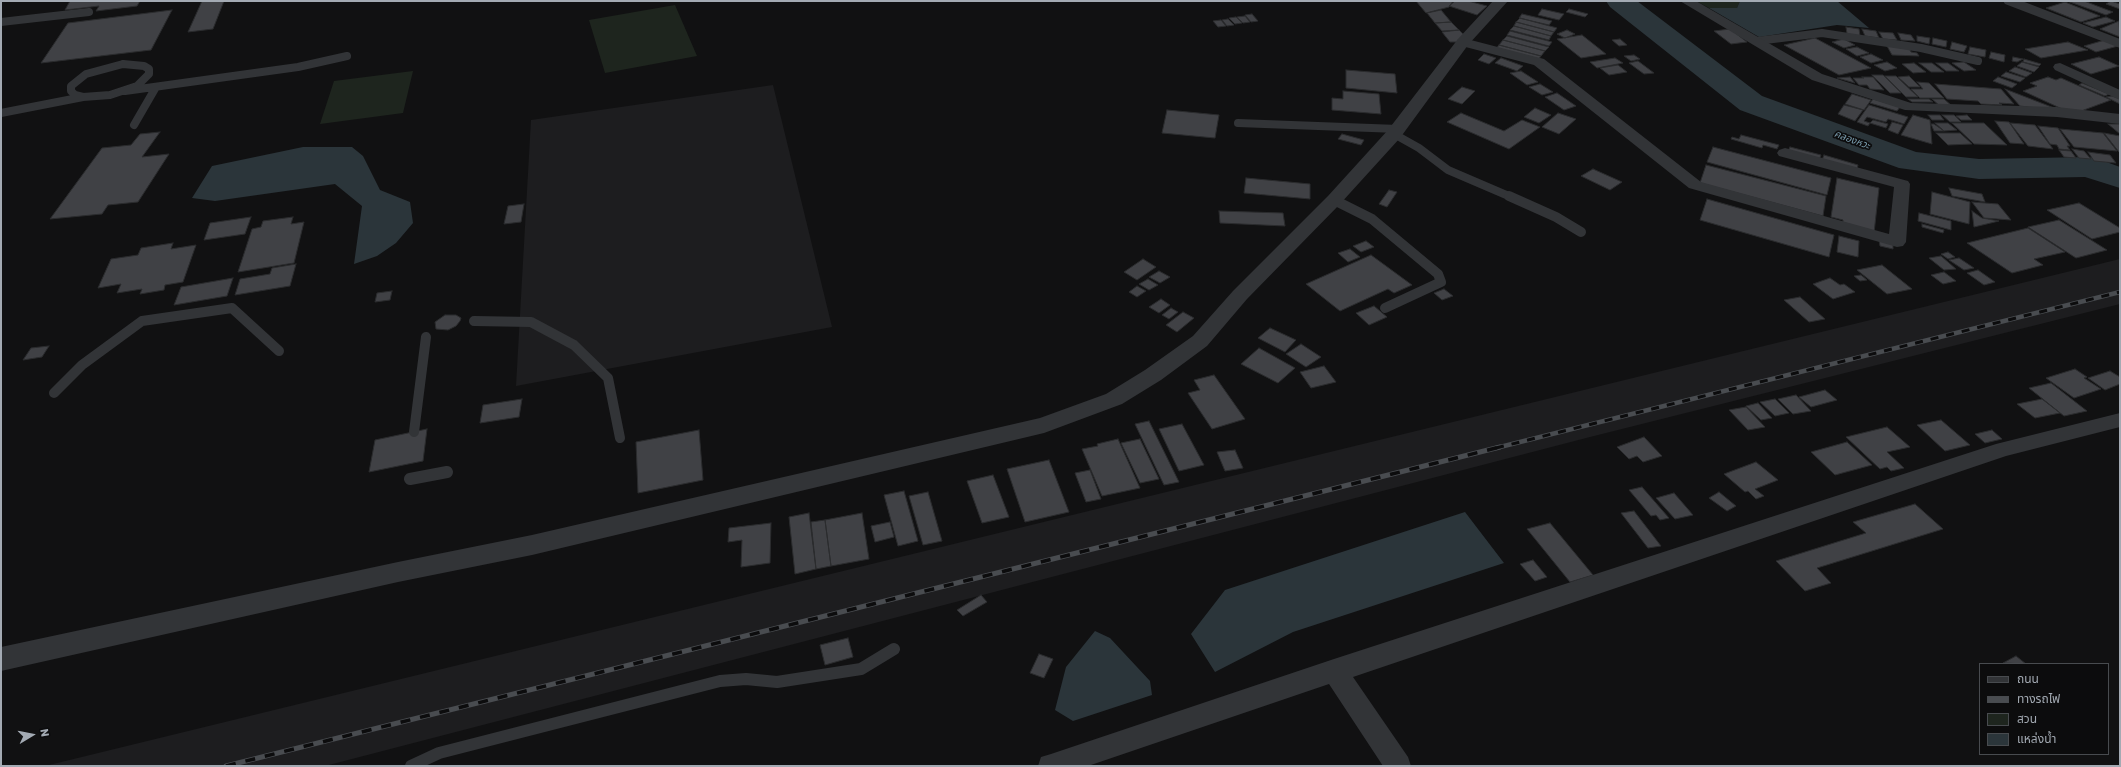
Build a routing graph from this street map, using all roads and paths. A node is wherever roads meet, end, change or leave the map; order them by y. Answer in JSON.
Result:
{"nodes":[{"id":1,"x":1501,"y":1,"type":"edge"},
{"id":2,"x":1687,"y":1,"type":"edge"},
{"id":3,"x":2010,"y":1,"type":"edge"},
{"id":4,"x":89,"y":12,"type":"dead end"},
{"id":5,"x":1,"y":22,"type":"edge"},
{"id":6,"x":1757,"y":41,"type":"junction"},
{"id":7,"x":1463,"y":42,"type":"junction"},
{"id":8,"x":2120,"y":44,"type":"edge"},
{"id":9,"x":347,"y":56,"type":"dead end"},
{"id":10,"x":1978,"y":61,"type":"dead end"},
{"id":11,"x":2060,"y":67,"type":"dead end"},
{"id":12,"x":156,"y":87,"type":"junction"},
{"id":13,"x":125,"y":91,"type":"junction"},
{"id":14,"x":2120,"y":96,"type":"edge"},
{"id":15,"x":83,"y":97,"type":"junction"},
{"id":16,"x":1,"y":113,"type":"edge"},
{"id":17,"x":2120,"y":119,"type":"edge"},
{"id":18,"x":1238,"y":123,"type":"dead end"},
{"id":19,"x":134,"y":125,"type":"dead end"},
{"id":20,"x":1396,"y":132,"type":"junction"},
{"id":21,"x":1785,"y":153,"type":"dead end"},
{"id":22,"x":1334,"y":200,"type":"junction"},
{"id":23,"x":1581,"y":232,"type":"dead end"},
{"id":24,"x":1385,"y":308,"type":"dead end"},
{"id":25,"x":474,"y":321,"type":"dead end"},
{"id":26,"x":426,"y":337,"type":"dead end"},
{"id":27,"x":279,"y":351,"type":"dead end"},
{"id":28,"x":54,"y":393,"type":"dead end"},
{"id":29,"x":2120,"y":420,"type":"edge"},
{"id":30,"x":414,"y":432,"type":"dead end"},
{"id":31,"x":620,"y":438,"type":"dead end"},
{"id":32,"x":447,"y":472,"type":"dead end"},
{"id":33,"x":410,"y":479,"type":"dead end"},
{"id":34,"x":894,"y":648,"type":"dead end"},
{"id":35,"x":1,"y":659,"type":"edge"},
{"id":36,"x":1334,"y":670,"type":"junction"},
{"id":37,"x":410,"y":766,"type":"edge"},
{"id":38,"x":1051,"y":766,"type":"edge"},
{"id":39,"x":1398,"y":766,"type":"edge"}],
"edges":[{"from":1,"to":7,"type":"street"},
{"from":2,"to":6,"type":"street"},
{"from":3,"to":8,"type":"street"},
{"from":4,"to":5,"type":"lane"},
{"from":6,"to":10,"type":"lane"},
{"from":6,"to":17,"type":"street"},
{"from":7,"to":20,"type":"street"},
{"from":7,"to":21,"type":"street"},
{"from":9,"to":12,"type":"lane"},
{"from":11,"to":14,"type":"street"},
{"from":12,"to":13,"type":"lane"},
{"from":12,"to":19,"type":"lane"},
{"from":13,"to":15,"type":"lane"},
{"from":13,"to":15,"type":"lane"},
{"from":15,"to":16,"type":"lane"},
{"from":18,"to":20,"type":"lane"},
{"from":20,"to":22,"type":"street"},
{"from":20,"to":23,"type":"lane"},
{"from":22,"to":24,"type":"lane"},
{"from":22,"to":35,"type":"street"},
{"from":25,"to":31,"type":"lane"},
{"from":26,"to":30,"type":"lane"},
{"from":27,"to":28,"type":"lane"},
{"from":29,"to":36,"type":"street"},
{"from":32,"to":33,"type":"lane"},
{"from":34,"to":37,"type":"lane"},
{"from":36,"to":38,"type":"street"},
{"from":36,"to":39,"type":"street"}]}
